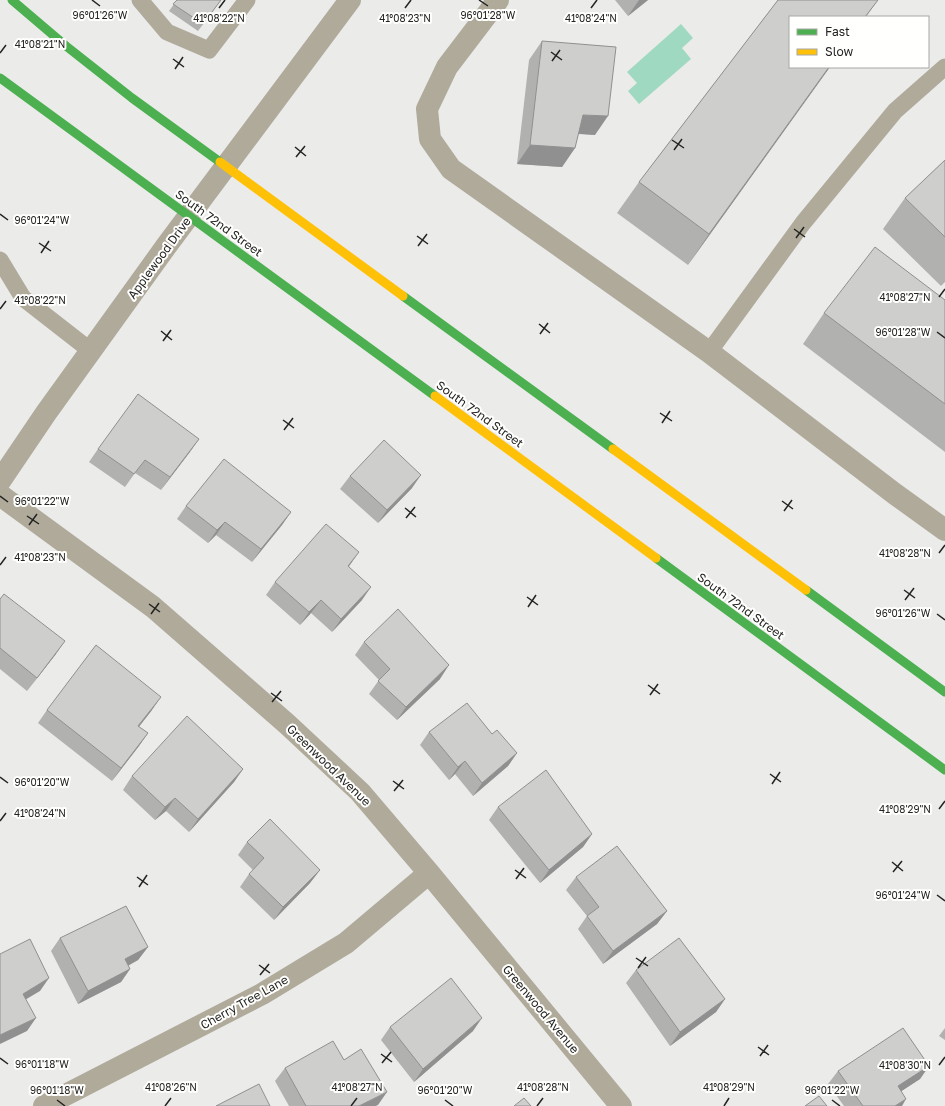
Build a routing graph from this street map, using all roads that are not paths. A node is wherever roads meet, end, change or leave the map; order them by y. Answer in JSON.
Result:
{"nodes":[{"id":1,"x":12,"y":0,"type":"edge"},
{"id":2,"x":140,"y":0,"type":"edge"},
{"id":3,"x":247,"y":0,"type":"edge"},
{"id":4,"x":349,"y":0,"type":"edge"},
{"id":5,"x":498,"y":0,"type":"edge"},
{"id":6,"x":945,"y":67,"type":"edge"},
{"id":7,"x":0,"y":78,"type":"edge"},
{"id":8,"x":227,"y":166,"type":"junction"},
{"id":9,"x":190,"y":216,"type":"junction"},
{"id":10,"x":0,"y":260,"type":"edge"},
{"id":11,"x":91,"y":351,"type":"junction"},
{"id":12,"x":709,"y":352,"type":"junction"},
{"id":13,"x":0,"y":481,"type":"edge"},
{"id":14,"x":0,"y":495,"type":"edge"},
{"id":15,"x":945,"y":530,"type":"edge"},
{"id":16,"x":945,"y":692,"type":"edge"},
{"id":17,"x":945,"y":770,"type":"edge"},
{"id":18,"x":429,"y":873,"type":"junction"},
{"id":19,"x":44,"y":1106,"type":"edge"},
{"id":20,"x":621,"y":1106,"type":"edge"}],
"edges":[{"from":1,"to":8,"type":"main road"},
{"from":2,"to":3,"type":"lane"},
{"from":4,"to":8,"type":"street","name":"Applewood Drive"},
{"from":5,"to":12,"type":"street"},
{"from":6,"to":12,"type":"lane"},
{"from":7,"to":9,"type":"main road","name":"South 72nd Street"},
{"from":8,"to":9,"type":"street","name":"Applewood Drive"},
{"from":8,"to":16,"type":"main road"},
{"from":9,"to":11,"type":"street","name":"Applewood Drive"},
{"from":9,"to":17,"type":"main road","name":"South 72nd Street"},
{"from":10,"to":11,"type":"lane"},
{"from":11,"to":13,"type":"street","name":"Applewood Drive"},
{"from":12,"to":15,"type":"street"},
{"from":14,"to":18,"type":"street","name":"Greenwood Avenue"},
{"from":18,"to":19,"type":"street","name":"Cherry Tree Lane"},
{"from":18,"to":20,"type":"street","name":"Greenwood Avenue"}]}
